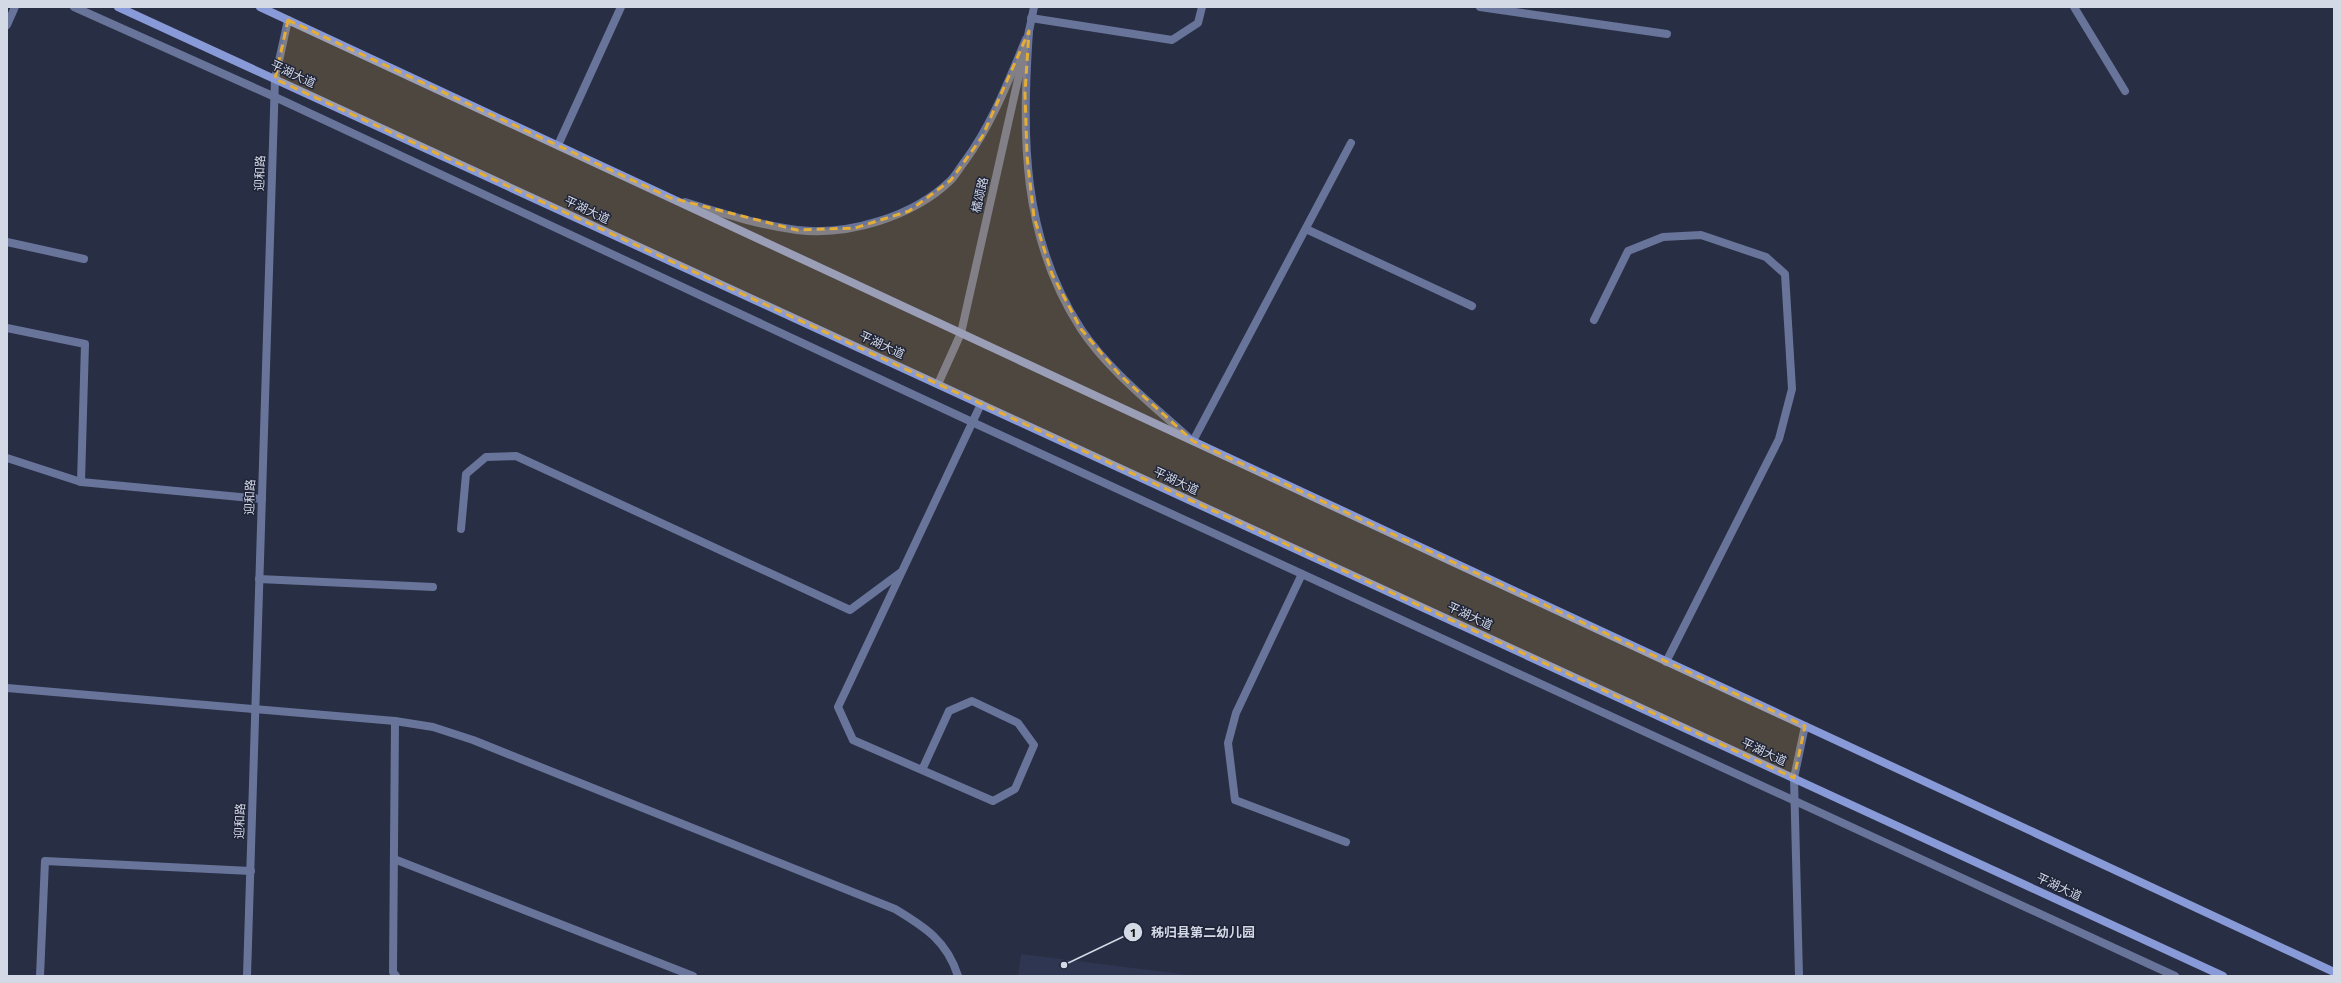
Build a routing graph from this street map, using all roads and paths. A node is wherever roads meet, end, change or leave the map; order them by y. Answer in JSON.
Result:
{"nodes":[{"id":1,"x":14,"y":7,"type":"edge"},
{"id":2,"x":74,"y":7,"type":"edge"},
{"id":3,"x":118,"y":7,"type":"edge"},
{"id":4,"x":260,"y":7,"type":"edge"},
{"id":5,"x":621,"y":7,"type":"edge"},
{"id":6,"x":1034,"y":7,"type":"edge"},
{"id":7,"x":1202,"y":7,"type":"edge"},
{"id":8,"x":1480,"y":7,"type":"edge"},
{"id":9,"x":2074,"y":7,"type":"edge"},
{"id":10,"x":1511,"y":9,"type":"edge"},
{"id":11,"x":1032,"y":18,"type":"junction"},
{"id":12,"x":288,"y":20,"type":"junction"},
{"id":13,"x":7,"y":25,"type":"edge"},
{"id":14,"x":1029,"y":31,"type":"junction"},
{"id":15,"x":1667,"y":34,"type":"dead end"},
{"id":16,"x":275,"y":79,"type":"junction"},
{"id":17,"x":2125,"y":92,"type":"dead end"},
{"id":18,"x":275,"y":97,"type":"junction"},
{"id":19,"x":1351,"y":143,"type":"dead end"},
{"id":20,"x":558,"y":145,"type":"junction"},
{"id":21,"x":671,"y":198,"type":"junction"},
{"id":22,"x":1306,"y":229,"type":"junction"},
{"id":23,"x":7,"y":242,"type":"edge"},
{"id":24,"x":84,"y":259,"type":"dead end"},
{"id":25,"x":1472,"y":306,"type":"dead end"},
{"id":26,"x":1594,"y":320,"type":"dead end"},
{"id":27,"x":7,"y":328,"type":"edge"},
{"id":28,"x":961,"y":333,"type":"junction"},
{"id":29,"x":938,"y":384,"type":"junction"},
{"id":30,"x":981,"y":404,"type":"junction"},
{"id":31,"x":972,"y":422,"type":"junction"},
{"id":32,"x":1193,"y":441,"type":"junction"},
{"id":33,"x":7,"y":458,"type":"edge"},
{"id":34,"x":81,"y":482,"type":"junction"},
{"id":35,"x":262,"y":499,"type":"junction"},
{"id":36,"x":460,"y":529,"type":"dead end"},
{"id":37,"x":902,"y":572,"type":"junction"},
{"id":38,"x":1302,"y":574,"type":"junction"},
{"id":39,"x":259,"y":579,"type":"junction"},
{"id":40,"x":433,"y":587,"type":"dead end"},
{"id":41,"x":1666,"y":662,"type":"junction"},
{"id":42,"x":7,"y":688,"type":"edge"},
{"id":43,"x":255,"y":709,"type":"junction"},
{"id":44,"x":395,"y":721,"type":"junction"},
{"id":45,"x":1806,"y":726,"type":"junction"},
{"id":46,"x":922,"y":770,"type":"junction"},
{"id":47,"x":1794,"y":778,"type":"junction"},
{"id":48,"x":1794,"y":800,"type":"junction"},
{"id":49,"x":1346,"y":842,"type":"dead end"},
{"id":50,"x":394,"y":859,"type":"junction"},
{"id":51,"x":250,"y":871,"type":"junction"},
{"id":52,"x":2334,"y":972,"type":"edge"},
{"id":53,"x":40,"y":976,"type":"edge"},
{"id":54,"x":247,"y":976,"type":"edge"},
{"id":55,"x":396,"y":976,"type":"edge"},
{"id":56,"x":693,"y":976,"type":"edge"},
{"id":57,"x":958,"y":976,"type":"edge"},
{"id":58,"x":1799,"y":976,"type":"edge"},
{"id":59,"x":2175,"y":976,"type":"edge"},
{"id":60,"x":2223,"y":976,"type":"edge"}],
"edges":[{"from":1,"to":13,"type":"street"},
{"from":2,"to":18,"type":"street"},
{"from":3,"to":16,"type":"main road","name":"平湖大道"},
{"from":4,"to":12,"type":"main road"},
{"from":5,"to":20,"type":"street"},
{"from":6,"to":11,"type":"street","name":"橘颂路"},
{"from":7,"to":11,"type":"street"},
{"from":8,"to":10,"type":"street"},
{"from":9,"to":17,"type":"street"},
{"from":10,"to":15,"type":"street"},
{"from":11,"to":14,"type":"street","name":"橘颂路"},
{"from":12,"to":16,"type":"street","name":"迎和路"},
{"from":12,"to":20,"type":"main road"},
{"from":14,"to":21,"type":"street"},
{"from":14,"to":28,"type":"street","name":"橘颂路"},
{"from":14,"to":32,"type":"street"},
{"from":16,"to":18,"type":"street","name":"迎和路"},
{"from":16,"to":29,"type":"main road","name":"平湖大道"},
{"from":18,"to":31,"type":"street"},
{"from":18,"to":35,"type":"street","name":"迎和路"},
{"from":19,"to":22,"type":"street"},
{"from":20,"to":21,"type":"main road"},
{"from":21,"to":28,"type":"main road"},
{"from":22,"to":25,"type":"street"},
{"from":22,"to":32,"type":"street"},
{"from":23,"to":24,"type":"street"},
{"from":26,"to":41,"type":"street"},
{"from":27,"to":34,"type":"street"},
{"from":28,"to":29,"type":"street","name":"橘颂路"},
{"from":28,"to":32,"type":"main road"},
{"from":29,"to":30,"type":"main road","name":"平湖大道"},
{"from":30,"to":31,"type":"street"},
{"from":30,"to":47,"type":"main road","name":"平湖大道"},
{"from":31,"to":37,"type":"street"},
{"from":31,"to":38,"type":"street"},
{"from":32,"to":41,"type":"main road"},
{"from":33,"to":34,"type":"street"},
{"from":34,"to":35,"type":"street"},
{"from":35,"to":39,"type":"street","name":"迎和路"},
{"from":36,"to":37,"type":"street"},
{"from":37,"to":46,"type":"street"},
{"from":38,"to":48,"type":"street"},
{"from":38,"to":49,"type":"street"},
{"from":39,"to":40,"type":"street"},
{"from":39,"to":43,"type":"street","name":"迎和路"},
{"from":41,"to":45,"type":"main road"},
{"from":42,"to":43,"type":"street"},
{"from":43,"to":44,"type":"street"},
{"from":43,"to":51,"type":"street","name":"迎和路"},
{"from":44,"to":50,"type":"street"},
{"from":44,"to":57,"type":"street"},
{"from":45,"to":47,"type":"street"},
{"from":45,"to":52,"type":"main road"},
{"from":46,"to":46,"type":"street"},
{"from":47,"to":48,"type":"street"},
{"from":47,"to":60,"type":"main road","name":"平湖大道"},
{"from":48,"to":58,"type":"street"},
{"from":48,"to":59,"type":"street"},
{"from":50,"to":55,"type":"street"},
{"from":50,"to":56,"type":"street"},
{"from":51,"to":53,"type":"street"},
{"from":51,"to":54,"type":"street","name":"迎和路"}]}
